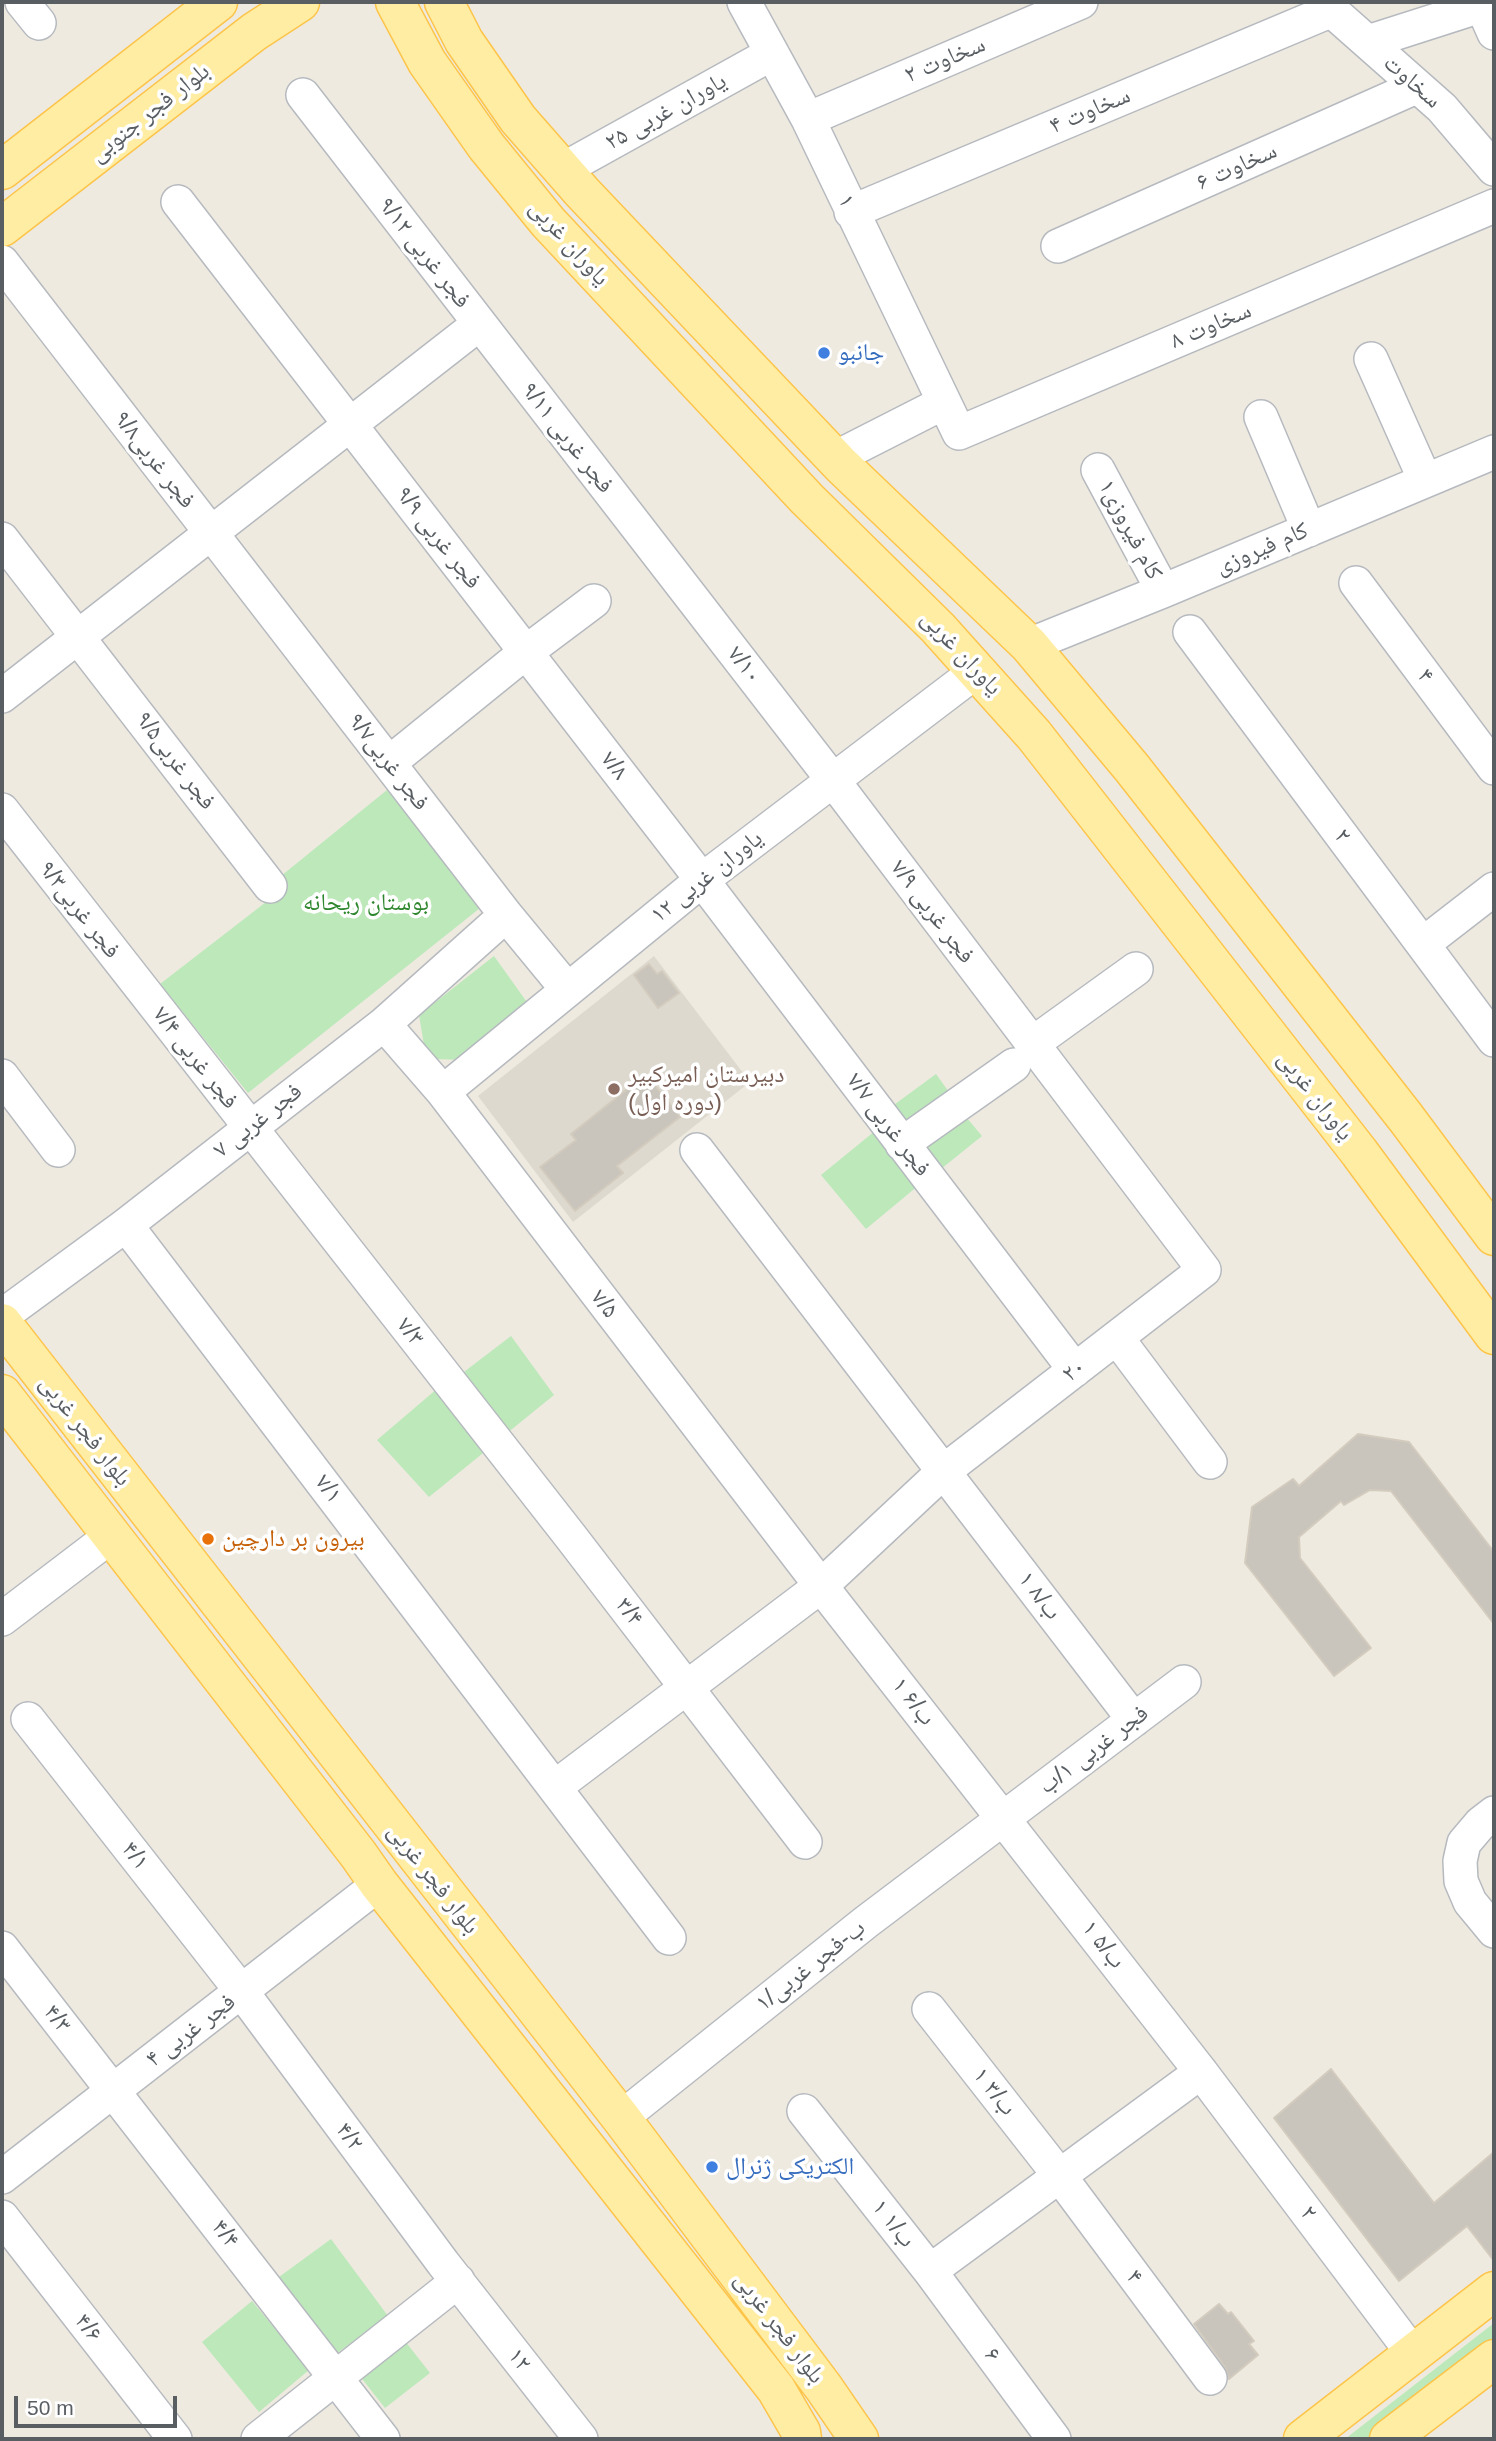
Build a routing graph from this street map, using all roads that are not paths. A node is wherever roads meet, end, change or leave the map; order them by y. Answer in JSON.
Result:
{"nodes":[{"id":1,"x":218,"y":2,"type":"edge"},
{"id":2,"x":300,"y":2,"type":"edge"},
{"id":3,"x":394,"y":2,"type":"edge"},
{"id":4,"x":444,"y":2,"type":"edge"},
{"id":5,"x":744,"y":2,"type":"edge"},
{"id":6,"x":1081,"y":2,"type":"edge"},
{"id":7,"x":1326,"y":6,"type":"edge"},
{"id":8,"x":1490,"y":14,"type":"edge"},
{"id":9,"x":1368,"y":43,"type":"junction"},
{"id":10,"x":771,"y":54,"type":"junction"},
{"id":11,"x":1416,"y":87,"type":"junction"},
{"id":12,"x":303,"y":95,"type":"dead end"},
{"id":13,"x":808,"y":119,"type":"junction"},
{"id":14,"x":1494,"y":169,"type":"edge"},
{"id":15,"x":2,"y":170,"type":"edge"},
{"id":16,"x":562,"y":170,"type":"junction"},
{"id":17,"x":178,"y":202,"type":"dead end"},
{"id":18,"x":1494,"y":205,"type":"edge"},
{"id":19,"x":851,"y":212,"type":"junction"},
{"id":20,"x":2,"y":227,"type":"edge"},
{"id":21,"x":1058,"y":246,"type":"dead end"},
{"id":22,"x":2,"y":262,"type":"edge"},
{"id":23,"x":479,"y":324,"type":"junction"},
{"id":24,"x":737,"y":354,"type":"junction"},
{"id":25,"x":1371,"y":359,"type":"dead end"},
{"id":26,"x":703,"y":386,"type":"junction"},
{"id":27,"x":943,"y":403,"type":"junction"},
{"id":28,"x":1261,"y":417,"type":"dead end"},
{"id":29,"x":350,"y":425,"type":"junction"},
{"id":30,"x":1494,"y":452,"type":"edge"},
{"id":31,"x":835,"y":458,"type":"junction"},
{"id":32,"x":1098,"y":470,"type":"dead end"},
{"id":33,"x":1424,"y":480,"type":"junction"},
{"id":34,"x":1309,"y":530,"type":"junction"},
{"id":35,"x":211,"y":533,"type":"junction"},
{"id":36,"x":2,"y":539,"type":"edge"},
{"id":37,"x":655,"y":552,"type":"joint"},
{"id":38,"x":1356,"y":583,"type":"dead end"},
{"id":39,"x":1163,"y":591,"type":"junction"},
{"id":40,"x":594,"y":601,"type":"dead end"},
{"id":41,"x":1190,"y":632,"type":"dead end"},
{"id":42,"x":79,"y":636,"type":"junction"},
{"id":43,"x":1029,"y":645,"type":"junction"},
{"id":44,"x":526,"y":652,"type":"junction"},
{"id":45,"x":978,"y":670,"type":"junction"},
{"id":46,"x":2,"y":696,"type":"edge"},
{"id":47,"x":389,"y":763,"type":"junction"},
{"id":48,"x":1494,"y":768,"type":"edge"},
{"id":49,"x":832,"y":779,"type":"junction"},
{"id":50,"x":7,"y":828,"type":"edge"},
{"id":51,"x":702,"y":880,"type":"junction"},
{"id":52,"x":270,"y":886,"type":"dead end"},
{"id":53,"x":1494,"y":889,"type":"edge"},
{"id":54,"x":506,"y":915,"type":"junction"},
{"id":55,"x":1423,"y":944,"type":"junction"},
{"id":56,"x":1136,"y":969,"type":"dead end"},
{"id":57,"x":141,"y":989,"type":"joint"},
{"id":58,"x":567,"y":989,"type":"junction"},
{"id":59,"x":384,"y":1024,"type":"junction"},
{"id":60,"x":1494,"y":1040,"type":"edge"},
{"id":61,"x":1023,"y":1055,"type":"junction"},
{"id":62,"x":2,"y":1076,"type":"edge"},
{"id":63,"x":443,"y":1092,"type":"junction"},
{"id":64,"x":249,"y":1127,"type":"junction"},
{"id":65,"x":902,"y":1144,"type":"junction"},
{"id":66,"x":58,"y":1150,"type":"dead end"},
{"id":67,"x":696,"y":1150,"type":"dead end"},
{"id":68,"x":126,"y":1225,"type":"junction"},
{"id":69,"x":1494,"y":1236,"type":"edge"},
{"id":70,"x":1204,"y":1270,"type":"joint"},
{"id":71,"x":2,"y":1316,"type":"edge"},
{"id":72,"x":2,"y":1323,"type":"edge"},
{"id":73,"x":1494,"y":1335,"type":"edge"},
{"id":74,"x":1116,"y":1338,"type":"junction"},
{"id":75,"x":1075,"y":1370,"type":"junction"},
{"id":76,"x":2,"y":1394,"type":"edge"},
{"id":77,"x":1210,"y":1462,"type":"dead end"},
{"id":78,"x":944,"y":1471,"type":"junction"},
{"id":79,"x":111,"y":1536,"type":"junction"},
{"id":80,"x":571,"y":1537,"type":"joint"},
{"id":81,"x":821,"y":1586,"type":"junction"},
{"id":82,"x":2,"y":1619,"type":"edge"},
{"id":83,"x":1184,"y":1682,"type":"dead end"},
{"id":84,"x":687,"y":1686,"type":"junction"},
{"id":85,"x":28,"y":1719,"type":"dead end"},
{"id":86,"x":1133,"y":1720,"type":"junction"},
{"id":87,"x":555,"y":1787,"type":"junction"},
{"id":88,"x":1494,"y":1813,"type":"edge"},
{"id":89,"x":1004,"y":1818,"type":"junction"},
{"id":90,"x":805,"y":1842,"type":"dead end"},
{"id":91,"x":379,"y":1884,"type":"junction"},
{"id":92,"x":1494,"y":1931,"type":"edge"},
{"id":93,"x":669,"y":1938,"type":"dead end"},
{"id":94,"x":2,"y":1948,"type":"edge"},
{"id":95,"x":242,"y":1992,"type":"junction"},
{"id":96,"x":929,"y":2009,"type":"dead end"},
{"id":97,"x":1201,"y":2072,"type":"junction"},
{"id":98,"x":113,"y":2090,"type":"junction"},
{"id":99,"x":804,"y":2111,"type":"dead end"},
{"id":100,"x":621,"y":2118,"type":"junction"},
{"id":101,"x":1059,"y":2175,"type":"junction"},
{"id":102,"x":2,"y":2177,"type":"edge"},
{"id":103,"x":2,"y":2217,"type":"edge"},
{"id":104,"x":930,"y":2270,"type":"junction"},
{"id":105,"x":458,"y":2281,"type":"junction"},
{"id":106,"x":1494,"y":2291,"type":"edge"},
{"id":107,"x":1415,"y":2355,"type":"junction"},
{"id":108,"x":1494,"y":2358,"type":"edge"},
{"id":109,"x":337,"y":2378,"type":"junction"},
{"id":110,"x":1210,"y":2378,"type":"dead end"},
{"id":111,"x":836,"y":2406,"type":"junction"},
{"id":112,"x":802,"y":2436,"type":"edge"},
{"id":113,"x":175,"y":2439,"type":"edge"},
{"id":114,"x":258,"y":2439,"type":"edge"},
{"id":115,"x":383,"y":2439,"type":"edge"},
{"id":116,"x":581,"y":2439,"type":"edge"},
{"id":117,"x":859,"y":2439,"type":"edge"},
{"id":118,"x":1054,"y":2439,"type":"edge"},
{"id":119,"x":1303,"y":2439,"type":"edge"},
{"id":120,"x":1389,"y":2439,"type":"edge"}],
"edges":[{"from":1,"to":15,"type":"main road","name":"بلوار فجر جنوبی"},
{"from":2,"to":20,"type":"main road","name":"بلوار فجر جنوبی"},
{"from":3,"to":26,"type":"main road","name":"یاوران غربی"},
{"from":4,"to":16,"type":"main road","name":"یاوران غربی"},
{"from":5,"to":10,"type":"street","name":"۱"},
{"from":6,"to":13,"type":"street","name":"سخاوت ۲"},
{"from":7,"to":9,"type":"street","name":"سخاوت"},
{"from":7,"to":19,"type":"street","name":"سخاوت ۴"},
{"from":8,"to":9,"type":"street"},
{"from":9,"to":11,"type":"street","name":"سخاوت"},
{"from":10,"to":13,"type":"street","name":"۱"},
{"from":10,"to":16,"type":"street","name":"یاوران غربی ۲۵"},
{"from":11,"to":14,"type":"street","name":"سخاوت"},
{"from":11,"to":21,"type":"street","name":"سخاوت ۶"},
{"from":12,"to":23,"type":"street","name":"۹/۱۲ فجر غربی"},
{"from":13,"to":19,"type":"street","name":"۱"},
{"from":16,"to":24,"type":"main road","name":"یاوران غربی"},
{"from":17,"to":29,"type":"street","name":"۹/۹ فجر غربی"},
{"from":18,"to":27,"type":"street","name":"سخاوت ۸"},
{"from":19,"to":27,"type":"street","name":"۱"},
{"from":22,"to":35,"type":"street","name":"فجر غربی۹/۸"},
{"from":23,"to":29,"type":"street"},
{"from":23,"to":37,"type":"street","name":"۹/۱۱ فجر غربی"},
{"from":24,"to":26,"type":"main road"},
{"from":24,"to":31,"type":"main road","name":"یاوران غربی"},
{"from":25,"to":33,"type":"street"},
{"from":26,"to":45,"type":"main road","name":"یاوران غربی"},
{"from":27,"to":31,"type":"street"},
{"from":28,"to":34,"type":"street"},
{"from":29,"to":35,"type":"street"},
{"from":29,"to":44,"type":"street","name":"۹/۹ فجر غربی"},
{"from":30,"to":33,"type":"street","name":"کام فیروزی"},
{"from":31,"to":43,"type":"main road","name":"یاوران غربی"},
{"from":32,"to":39,"type":"street","name":"کام فیروزی۱"},
{"from":33,"to":34,"type":"street","name":"کام فیروزی"},
{"from":34,"to":39,"type":"street","name":"کام فیروزی"},
{"from":35,"to":42,"type":"street"},
{"from":35,"to":47,"type":"street","name":"فجر غربی۹/۷"},
{"from":36,"to":42,"type":"street","name":"فجر غربی۹/۵"},
{"from":37,"to":49,"type":"street","name":"۷/۱۰"},
{"from":38,"to":48,"type":"street","name":"۴"},
{"from":39,"to":43,"type":"street","name":"کام فیروزی"},
{"from":40,"to":44,"type":"street"},
{"from":41,"to":55,"type":"street","name":"۲"},
{"from":42,"to":46,"type":"street"},
{"from":42,"to":52,"type":"street","name":"فجر غربی۹/۵"},
{"from":43,"to":69,"type":"main road","name":"یاوران غربی"},
{"from":44,"to":47,"type":"street"},
{"from":44,"to":51,"type":"street","name":"۷/۸"},
{"from":45,"to":49,"type":"street","name":"۱۲ یاوران غربی"},
{"from":45,"to":73,"type":"main road","name":"یاوران غربی"},
{"from":47,"to":54,"type":"street","name":"فجر غربی۹/۷"},
{"from":49,"to":51,"type":"street","name":"۱۲ یاوران غربی"},
{"from":49,"to":61,"type":"street","name":"۷/۹ فجر غربی"},
{"from":50,"to":57,"type":"street","name":"فجر غربی۹/۳"},
{"from":51,"to":58,"type":"street","name":"۱۲ یاوران غربی"},
{"from":51,"to":65,"type":"street","name":"۷/۷ فجر غربی"},
{"from":53,"to":55,"type":"street"},
{"from":54,"to":58,"type":"street","name":"فجر غربی۹/۷"},
{"from":54,"to":59,"type":"street","name":"۷ فجر غربی"},
{"from":55,"to":60,"type":"street","name":"۲"},
{"from":56,"to":61,"type":"street"},
{"from":57,"to":64,"type":"street","name":"۷/۴ فجر غربی"},
{"from":58,"to":63,"type":"street","name":"۱۲ یاوران غربی"},
{"from":59,"to":63,"type":"street","name":"۷/۵"},
{"from":59,"to":64,"type":"street","name":"۷ فجر غربی"},
{"from":61,"to":65,"type":"street"},
{"from":61,"to":70,"type":"street","name":"۷/۹ فجر غربی"},
{"from":62,"to":66,"type":"street"},
{"from":63,"to":81,"type":"street","name":"۷/۵"},
{"from":64,"to":68,"type":"street","name":"۷ فجر غربی"},
{"from":64,"to":80,"type":"street","name":"۷/۳"},
{"from":65,"to":75,"type":"street","name":"۷/۷ فجر غربی"},
{"from":67,"to":78,"type":"street","name":"۱ ب/۸"},
{"from":68,"to":71,"type":"street","name":"۷ فجر غربی"},
{"from":68,"to":87,"type":"street","name":"۷/۱"},
{"from":70,"to":74,"type":"street","name":"۲۰"},
{"from":72,"to":100,"type":"main road","name":"بلوار فجر غربی"},
{"from":74,"to":75,"type":"street","name":"۲۰"},
{"from":74,"to":77,"type":"street"},
{"from":75,"to":78,"type":"street","name":"۲۰"},
{"from":76,"to":79,"type":"main road","name":"بلوار فجر غربی"},
{"from":78,"to":81,"type":"street","name":"۲۰"},
{"from":78,"to":86,"type":"street","name":"۱ ب/۸"},
{"from":79,"to":82,"type":"street"},
{"from":79,"to":91,"type":"main road","name":"بلوار فجر غربی"},
{"from":80,"to":84,"type":"street","name":"۳/۴"},
{"from":81,"to":84,"type":"street","name":"۲۰"},
{"from":81,"to":89,"type":"street","name":"۱ ب/۶"},
{"from":83,"to":86,"type":"street","name":"فجر غربی ۱/ب"},
{"from":84,"to":87,"type":"street","name":"۲۰"},
{"from":84,"to":90,"type":"street","name":"۳/۴"},
{"from":85,"to":95,"type":"street","name":"۴/۱"},
{"from":86,"to":89,"type":"street","name":"فجر غربی ۱/ب"},
{"from":87,"to":93,"type":"street","name":"۷/۱"},
{"from":88,"to":92,"type":"street"},
{"from":89,"to":97,"type":"street","name":"۱ ب/۵"},
{"from":89,"to":100,"type":"street","name":"۱/ب-فجر غربی"},
{"from":91,"to":95,"type":"street","name":"۴ فجر غربی"},
{"from":91,"to":112,"type":"main road","name":"بلوار فجر غربی"},
{"from":94,"to":98,"type":"street","name":"۴/۳"},
{"from":95,"to":98,"type":"street","name":"۴ فجر غربی"},
{"from":95,"to":105,"type":"street","name":"۴/۲"},
{"from":96,"to":101,"type":"street","name":"۱ ب/۳"},
{"from":97,"to":101,"type":"street"},
{"from":97,"to":107,"type":"street","name":"۲"},
{"from":98,"to":102,"type":"street","name":"۴ فجر غربی"},
{"from":98,"to":109,"type":"street","name":"۴/۴"},
{"from":99,"to":104,"type":"street","name":"۱ ب/۱"},
{"from":100,"to":111,"type":"main road","name":"بلوار فجر غربی"},
{"from":101,"to":104,"type":"street"},
{"from":101,"to":110,"type":"street","name":"۴"},
{"from":103,"to":113,"type":"street","name":"۴/۶"},
{"from":104,"to":118,"type":"street","name":"۶"},
{"from":105,"to":109,"type":"street"},
{"from":105,"to":116,"type":"street","name":"۱۲"},
{"from":106,"to":107,"type":"main road"},
{"from":107,"to":119,"type":"main road"},
{"from":108,"to":120,"type":"main road"},
{"from":109,"to":114,"type":"street"},
{"from":109,"to":115,"type":"street","name":"۴/۴"},
{"from":111,"to":112,"type":"main road"},
{"from":111,"to":117,"type":"main road","name":"بلوار فجر غربی"}]}
